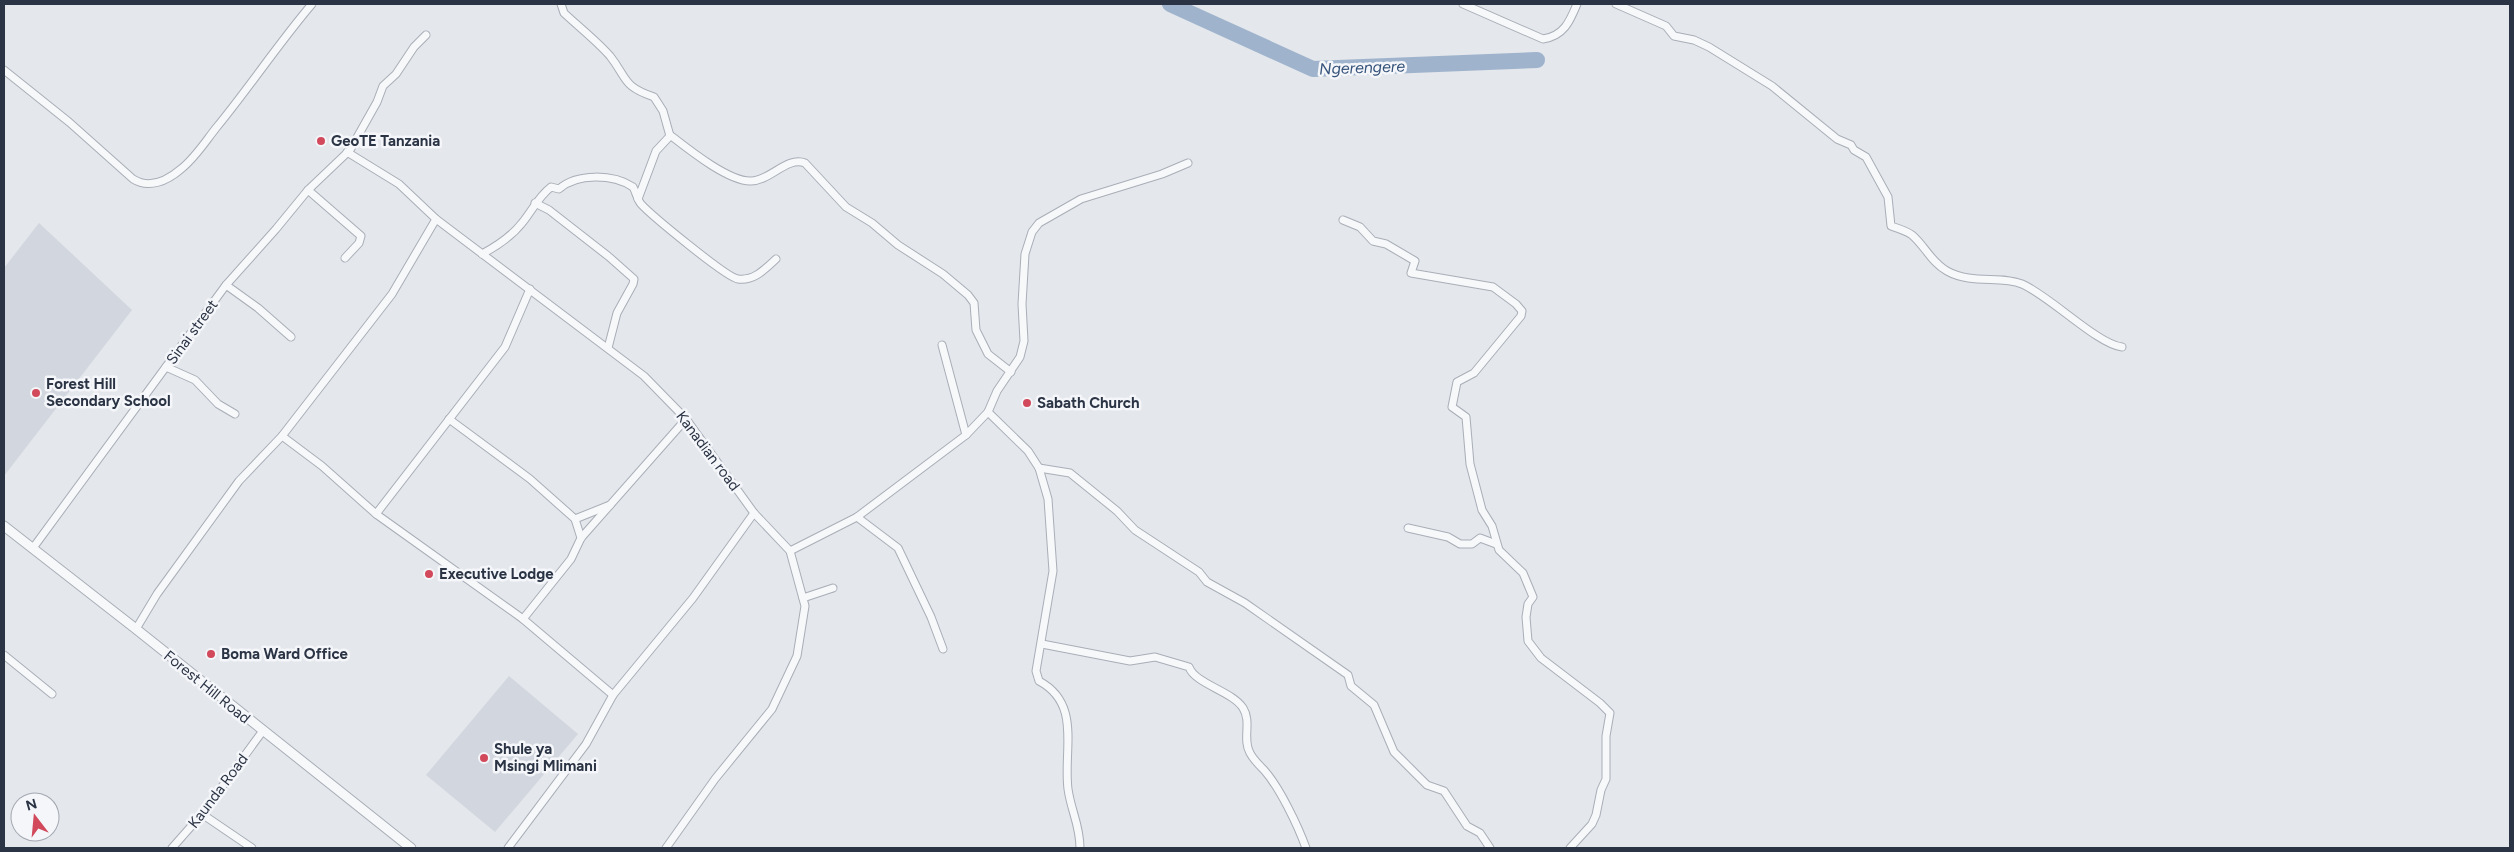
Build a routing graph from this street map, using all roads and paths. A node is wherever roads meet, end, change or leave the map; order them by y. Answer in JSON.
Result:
{"nodes":[{"id":1,"x":312,"y":4,"type":"edge"},
{"id":2,"x":561,"y":4,"type":"edge"},
{"id":3,"x":1463,"y":4,"type":"edge"},
{"id":4,"x":1577,"y":4,"type":"edge"},
{"id":5,"x":1616,"y":4,"type":"edge"},
{"id":6,"x":426,"y":35,"type":"dead end"},
{"id":7,"x":4,"y":70,"type":"edge"},
{"id":8,"x":670,"y":135,"type":"junction"},
{"id":9,"x":347,"y":152,"type":"junction"},
{"id":10,"x":1188,"y":163,"type":"dead end"},
{"id":11,"x":308,"y":190,"type":"junction"},
{"id":12,"x":638,"y":199,"type":"junction"},
{"id":13,"x":535,"y":203,"type":"junction"},
{"id":14,"x":436,"y":219,"type":"junction"},
{"id":15,"x":1343,"y":220,"type":"dead end"},
{"id":16,"x":482,"y":254,"type":"junction"},
{"id":17,"x":345,"y":258,"type":"dead end"},
{"id":18,"x":776,"y":260,"type":"dead end"},
{"id":19,"x":226,"y":285,"type":"junction"},
{"id":20,"x":530,"y":289,"type":"junction"},
{"id":21,"x":291,"y":337,"type":"dead end"},
{"id":22,"x":942,"y":345,"type":"dead end"},
{"id":23,"x":2122,"y":347,"type":"dead end"},
{"id":24,"x":608,"y":348,"type":"junction"},
{"id":25,"x":166,"y":367,"type":"junction"},
{"id":26,"x":1011,"y":372,"type":"junction"},
{"id":27,"x":988,"y":412,"type":"junction"},
{"id":28,"x":235,"y":414,"type":"dead end"},
{"id":29,"x":449,"y":419,"type":"junction"},
{"id":30,"x":686,"y":419,"type":"junction"},
{"id":31,"x":966,"y":435,"type":"junction"},
{"id":32,"x":282,"y":436,"type":"junction"},
{"id":33,"x":1039,"y":468,"type":"junction"},
{"id":34,"x":612,"y":504,"type":"junction"},
{"id":35,"x":376,"y":514,"type":"junction"},
{"id":36,"x":754,"y":514,"type":"junction"},
{"id":37,"x":858,"y":517,"type":"junction"},
{"id":38,"x":575,"y":519,"type":"junction"},
{"id":39,"x":4,"y":526,"type":"edge"},
{"id":40,"x":1408,"y":528,"type":"dead end"},
{"id":41,"x":581,"y":538,"type":"junction"},
{"id":42,"x":1496,"y":544,"type":"junction"},
{"id":43,"x":33,"y":548,"type":"junction"},
{"id":44,"x":790,"y":551,"type":"junction"},
{"id":45,"x":833,"y":588,"type":"dead end"},
{"id":46,"x":803,"y":598,"type":"junction"},
{"id":47,"x":523,"y":619,"type":"junction"},
{"id":48,"x":136,"y":629,"type":"junction"},
{"id":49,"x":1042,"y":644,"type":"junction"},
{"id":50,"x":943,"y":648,"type":"dead end"},
{"id":51,"x":4,"y":655,"type":"edge"},
{"id":52,"x":52,"y":694,"type":"dead end"},
{"id":53,"x":613,"y":695,"type":"junction"},
{"id":54,"x":262,"y":732,"type":"junction"},
{"id":55,"x":202,"y":814,"type":"junction"},
{"id":56,"x":172,"y":848,"type":"edge"},
{"id":57,"x":252,"y":848,"type":"edge"},
{"id":58,"x":411,"y":848,"type":"edge"},
{"id":59,"x":508,"y":848,"type":"edge"},
{"id":60,"x":666,"y":848,"type":"edge"},
{"id":61,"x":1080,"y":848,"type":"edge"},
{"id":62,"x":1306,"y":848,"type":"edge"},
{"id":63,"x":1490,"y":848,"type":"edge"},
{"id":64,"x":1570,"y":848,"type":"edge"}],
"edges":[{"from":1,"to":7,"type":"street"},
{"from":2,"to":8,"type":"street"},
{"from":3,"to":4,"type":"street"},
{"from":5,"to":23,"type":"street"},
{"from":6,"to":9,"type":"street","name":"Sinai street"},
{"from":8,"to":12,"type":"street"},
{"from":8,"to":26,"type":"street"},
{"from":9,"to":11,"type":"street","name":"Sinai street"},
{"from":9,"to":14,"type":"street","name":"Kanadian road"},
{"from":10,"to":26,"type":"street"},
{"from":11,"to":17,"type":"street"},
{"from":11,"to":19,"type":"street","name":"Sinai street"},
{"from":12,"to":13,"type":"street"},
{"from":12,"to":18,"type":"street"},
{"from":13,"to":16,"type":"street"},
{"from":13,"to":24,"type":"street"},
{"from":14,"to":16,"type":"street","name":"Kanadian road"},
{"from":14,"to":32,"type":"street"},
{"from":15,"to":42,"type":"street"},
{"from":16,"to":20,"type":"street","name":"Kanadian road"},
{"from":19,"to":21,"type":"street"},
{"from":19,"to":25,"type":"street","name":"Sinai street"},
{"from":20,"to":24,"type":"street","name":"Kanadian road"},
{"from":20,"to":29,"type":"street"},
{"from":22,"to":31,"type":"street"},
{"from":24,"to":30,"type":"street","name":"Kanadian road"},
{"from":25,"to":28,"type":"street"},
{"from":25,"to":43,"type":"street","name":"Sinai street"},
{"from":26,"to":27,"type":"street"},
{"from":27,"to":31,"type":"street"},
{"from":27,"to":33,"type":"street"},
{"from":29,"to":35,"type":"street"},
{"from":29,"to":38,"type":"street"},
{"from":30,"to":34,"type":"street"},
{"from":30,"to":36,"type":"street","name":"Kanadian road"},
{"from":31,"to":37,"type":"street"},
{"from":32,"to":35,"type":"street"},
{"from":32,"to":48,"type":"street"},
{"from":33,"to":49,"type":"street"},
{"from":33,"to":63,"type":"street"},
{"from":34,"to":38,"type":"street"},
{"from":34,"to":41,"type":"street"},
{"from":35,"to":47,"type":"street"},
{"from":36,"to":44,"type":"street","name":"Kanadian road"},
{"from":36,"to":53,"type":"street"},
{"from":37,"to":44,"type":"street"},
{"from":37,"to":50,"type":"street"},
{"from":38,"to":41,"type":"street"},
{"from":39,"to":43,"type":"street","name":"Forest Hill Road"},
{"from":40,"to":42,"type":"street"},
{"from":41,"to":47,"type":"street"},
{"from":42,"to":64,"type":"street"},
{"from":43,"to":48,"type":"street","name":"Forest Hill Road"},
{"from":44,"to":46,"type":"street","name":"Kanadian road"},
{"from":45,"to":46,"type":"street"},
{"from":46,"to":60,"type":"street","name":"Kanadian road"},
{"from":47,"to":53,"type":"street"},
{"from":48,"to":54,"type":"street","name":"Forest Hill Road"},
{"from":49,"to":61,"type":"street"},
{"from":49,"to":62,"type":"street"},
{"from":51,"to":52,"type":"street"},
{"from":53,"to":59,"type":"street"},
{"from":54,"to":55,"type":"street","name":"Kaunda Road"},
{"from":54,"to":58,"type":"street","name":"Forest Hill Road"},
{"from":55,"to":56,"type":"street","name":"Kaunda Road"},
{"from":55,"to":57,"type":"street"}]}
